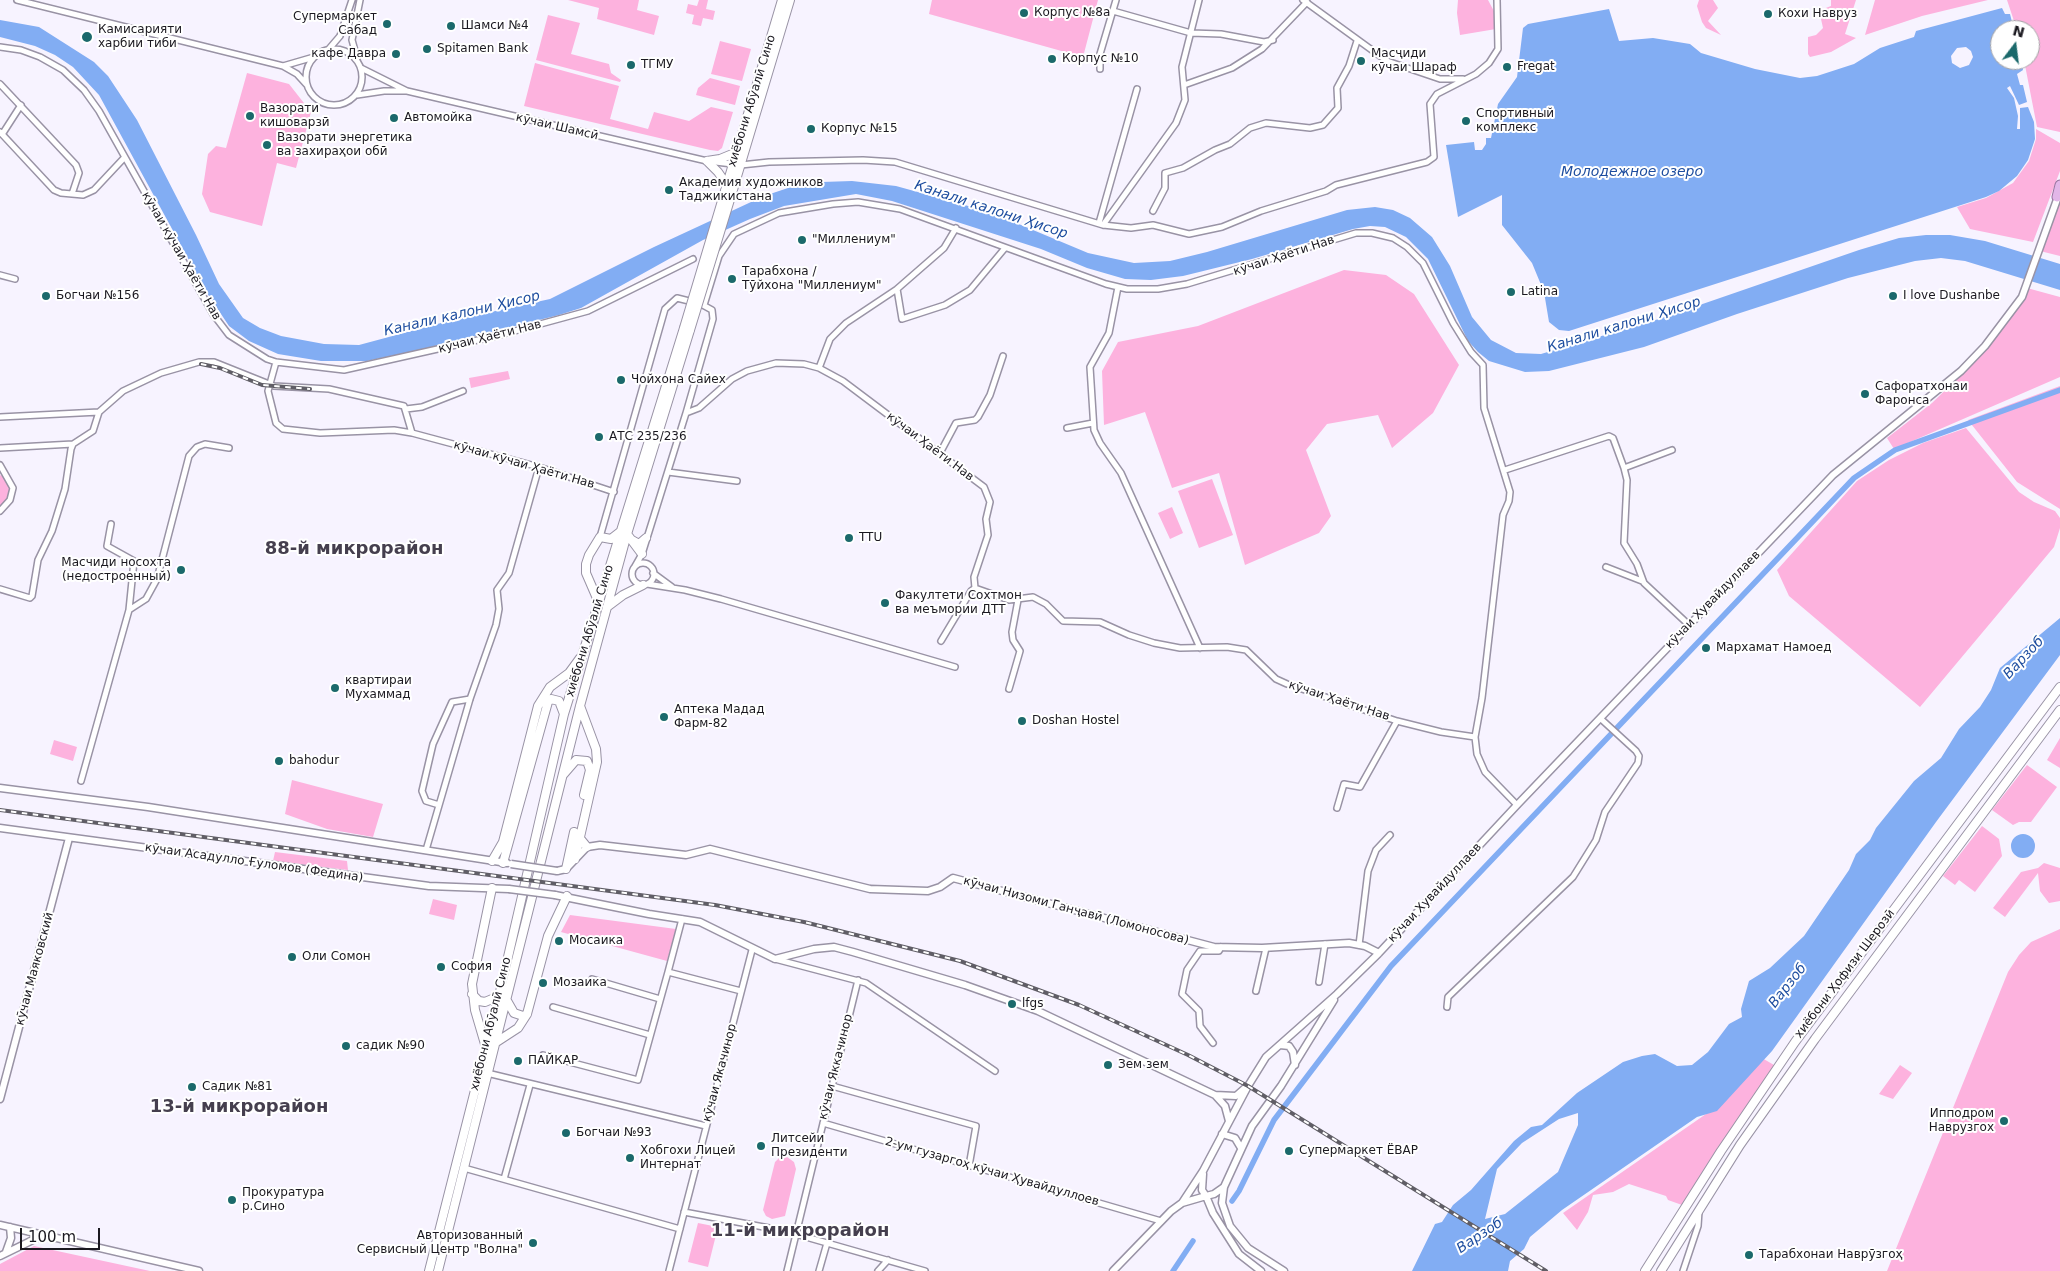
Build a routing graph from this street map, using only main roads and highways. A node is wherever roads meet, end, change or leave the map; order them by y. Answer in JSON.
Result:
{"nodes":[{"id":1,"x":782,"y":0,"type":"edge"},
{"id":2,"x":790,"y":0,"type":"edge"},
{"id":3,"x":736,"y":152,"type":"junction"},
{"id":4,"x":737,"y":165,"type":"junction"},
{"id":5,"x":2060,"y":185,"type":"edge"},
{"id":6,"x":728,"y":190,"type":"junction"},
{"id":7,"x":2058,"y":195,"type":"edge"},
{"id":8,"x":687,"y":329,"type":"junction"},
{"id":9,"x":621,"y":528,"type":"junction"},
{"id":10,"x":627,"y":534,"type":"junction"},
{"id":11,"x":646,"y":538,"type":"road end"},
{"id":12,"x":642,"y":554,"type":"road end"},
{"id":13,"x":645,"y":585,"type":"road end"},
{"id":14,"x":599,"y":603,"type":"junction"},
{"id":15,"x":606,"y":608,"type":"junction"},
{"id":16,"x":584,"y":653,"type":"junction"},
{"id":17,"x":2060,"y":687,"type":"edge"},
{"id":18,"x":580,"y":706,"type":"junction"},
{"id":19,"x":2060,"y":710,"type":"edge"},
{"id":20,"x":564,"y":714,"type":"junction"},
{"id":21,"x":562,"y":776,"type":"junction"},
{"id":22,"x":578,"y":836,"type":"junction"},
{"id":23,"x":587,"y":847,"type":"road end"},
{"id":24,"x":574,"y":858,"type":"road end"},
{"id":25,"x":492,"y":861,"type":"road end"},
{"id":26,"x":507,"y":863,"type":"road end"},
{"id":27,"x":566,"y":869,"type":"road end"},
{"id":28,"x":492,"y":888,"type":"road end"},
{"id":29,"x":567,"y":896,"type":"road end"},
{"id":30,"x":472,"y":992,"type":"junction"},
{"id":31,"x":502,"y":998,"type":"junction"},
{"id":32,"x":527,"y":1014,"type":"junction"},
{"id":33,"x":495,"y":1043,"type":"junction"},
{"id":34,"x":485,"y":1046,"type":"junction"},
{"id":35,"x":1689,"y":1200,"type":"junction"},
{"id":36,"x":1700,"y":1209,"type":"junction"},
{"id":37,"x":429,"y":1271,"type":"edge"},
{"id":38,"x":438,"y":1271,"type":"edge"},
{"id":39,"x":1645,"y":1271,"type":"edge"},
{"id":40,"x":1661,"y":1271,"type":"edge"}],
"edges":[{"from":1,"to":3,"type":"main road","name":"хиёбони Абӯалӣ Сино"},
{"from":2,"to":4,"type":"main road","name":"хиёбони Абӯалӣ Сино"},
{"from":3,"to":4,"type":"main road","name":"хиёбони Абӯалӣ Сино"},
{"from":3,"to":6,"type":"main road"},
{"from":4,"to":6,"type":"main road","name":"хиёбони Абӯалӣ Сино"},
{"from":5,"to":7,"type":"highway"},
{"from":6,"to":8,"type":"main road","name":"хиёбони Абӯалӣ Сино","bridge":true},
{"from":8,"to":9,"type":"main road","name":"хиёбони Абӯалӣ Сино"},
{"from":8,"to":10,"type":"main road","name":"хиёбони Абӯалӣ Сино"},
{"from":9,"to":14,"type":"main road","name":"хиёбони Абӯалӣ Сино"},
{"from":9,"to":14,"type":"main road"},
{"from":10,"to":11,"type":"main road"},
{"from":10,"to":12,"type":"main road"},
{"from":10,"to":15,"type":"main road","name":"хиёбони Абӯалӣ Сино"},
{"from":13,"to":15,"type":"main road"},
{"from":14,"to":16,"type":"main road","name":"хиёбони Абӯалӣ Сино"},
{"from":15,"to":18,"type":"main road","name":"хиёбони Абӯалӣ Сино"},
{"from":16,"to":20,"type":"main road","name":"хиёбони Абӯалӣ Сино"},
{"from":16,"to":25,"type":"main road"},
{"from":17,"to":35,"type":"main road","name":"хиёбони Ҳофизи Шерозӣ"},
{"from":18,"to":21,"type":"main road","name":"хиёбони Абӯалӣ Сино"},
{"from":18,"to":22,"type":"main road"},
{"from":19,"to":36,"type":"main road","name":"хиёбони Ҳофизи Шерозӣ"},
{"from":20,"to":26,"type":"main road"},
{"from":20,"to":31,"type":"main road","name":"хиёбони Абӯалӣ Сино"},
{"from":21,"to":27,"type":"main road"},
{"from":21,"to":31,"type":"main road","name":"хиёбони Абӯалӣ Сино"},
{"from":22,"to":23,"type":"main road"},
{"from":22,"to":24,"type":"main road"},
{"from":28,"to":30,"type":"main road"},
{"from":29,"to":32,"type":"main road"},
{"from":30,"to":31,"type":"main road"},
{"from":30,"to":34,"type":"main road"},
{"from":31,"to":32,"type":"main road"},
{"from":31,"to":33,"type":"main road","name":"хиёбони Абӯалӣ Сино"},
{"from":31,"to":34,"type":"main road","name":"хиёбони Абӯалӣ Сино"},
{"from":32,"to":33,"type":"main road"},
{"from":33,"to":38,"type":"main road","name":"хиёбони Абӯалӣ Сино"},
{"from":34,"to":37,"type":"main road","name":"хиёбони Абӯалӣ Сино"},
{"from":35,"to":36,"type":"main road"},
{"from":35,"to":39,"type":"main road","name":"хиёбони Ҳофизи Шерозӣ"},
{"from":36,"to":40,"type":"main road","name":"хиёбони Ҳофизи Шерозӣ"}]}
